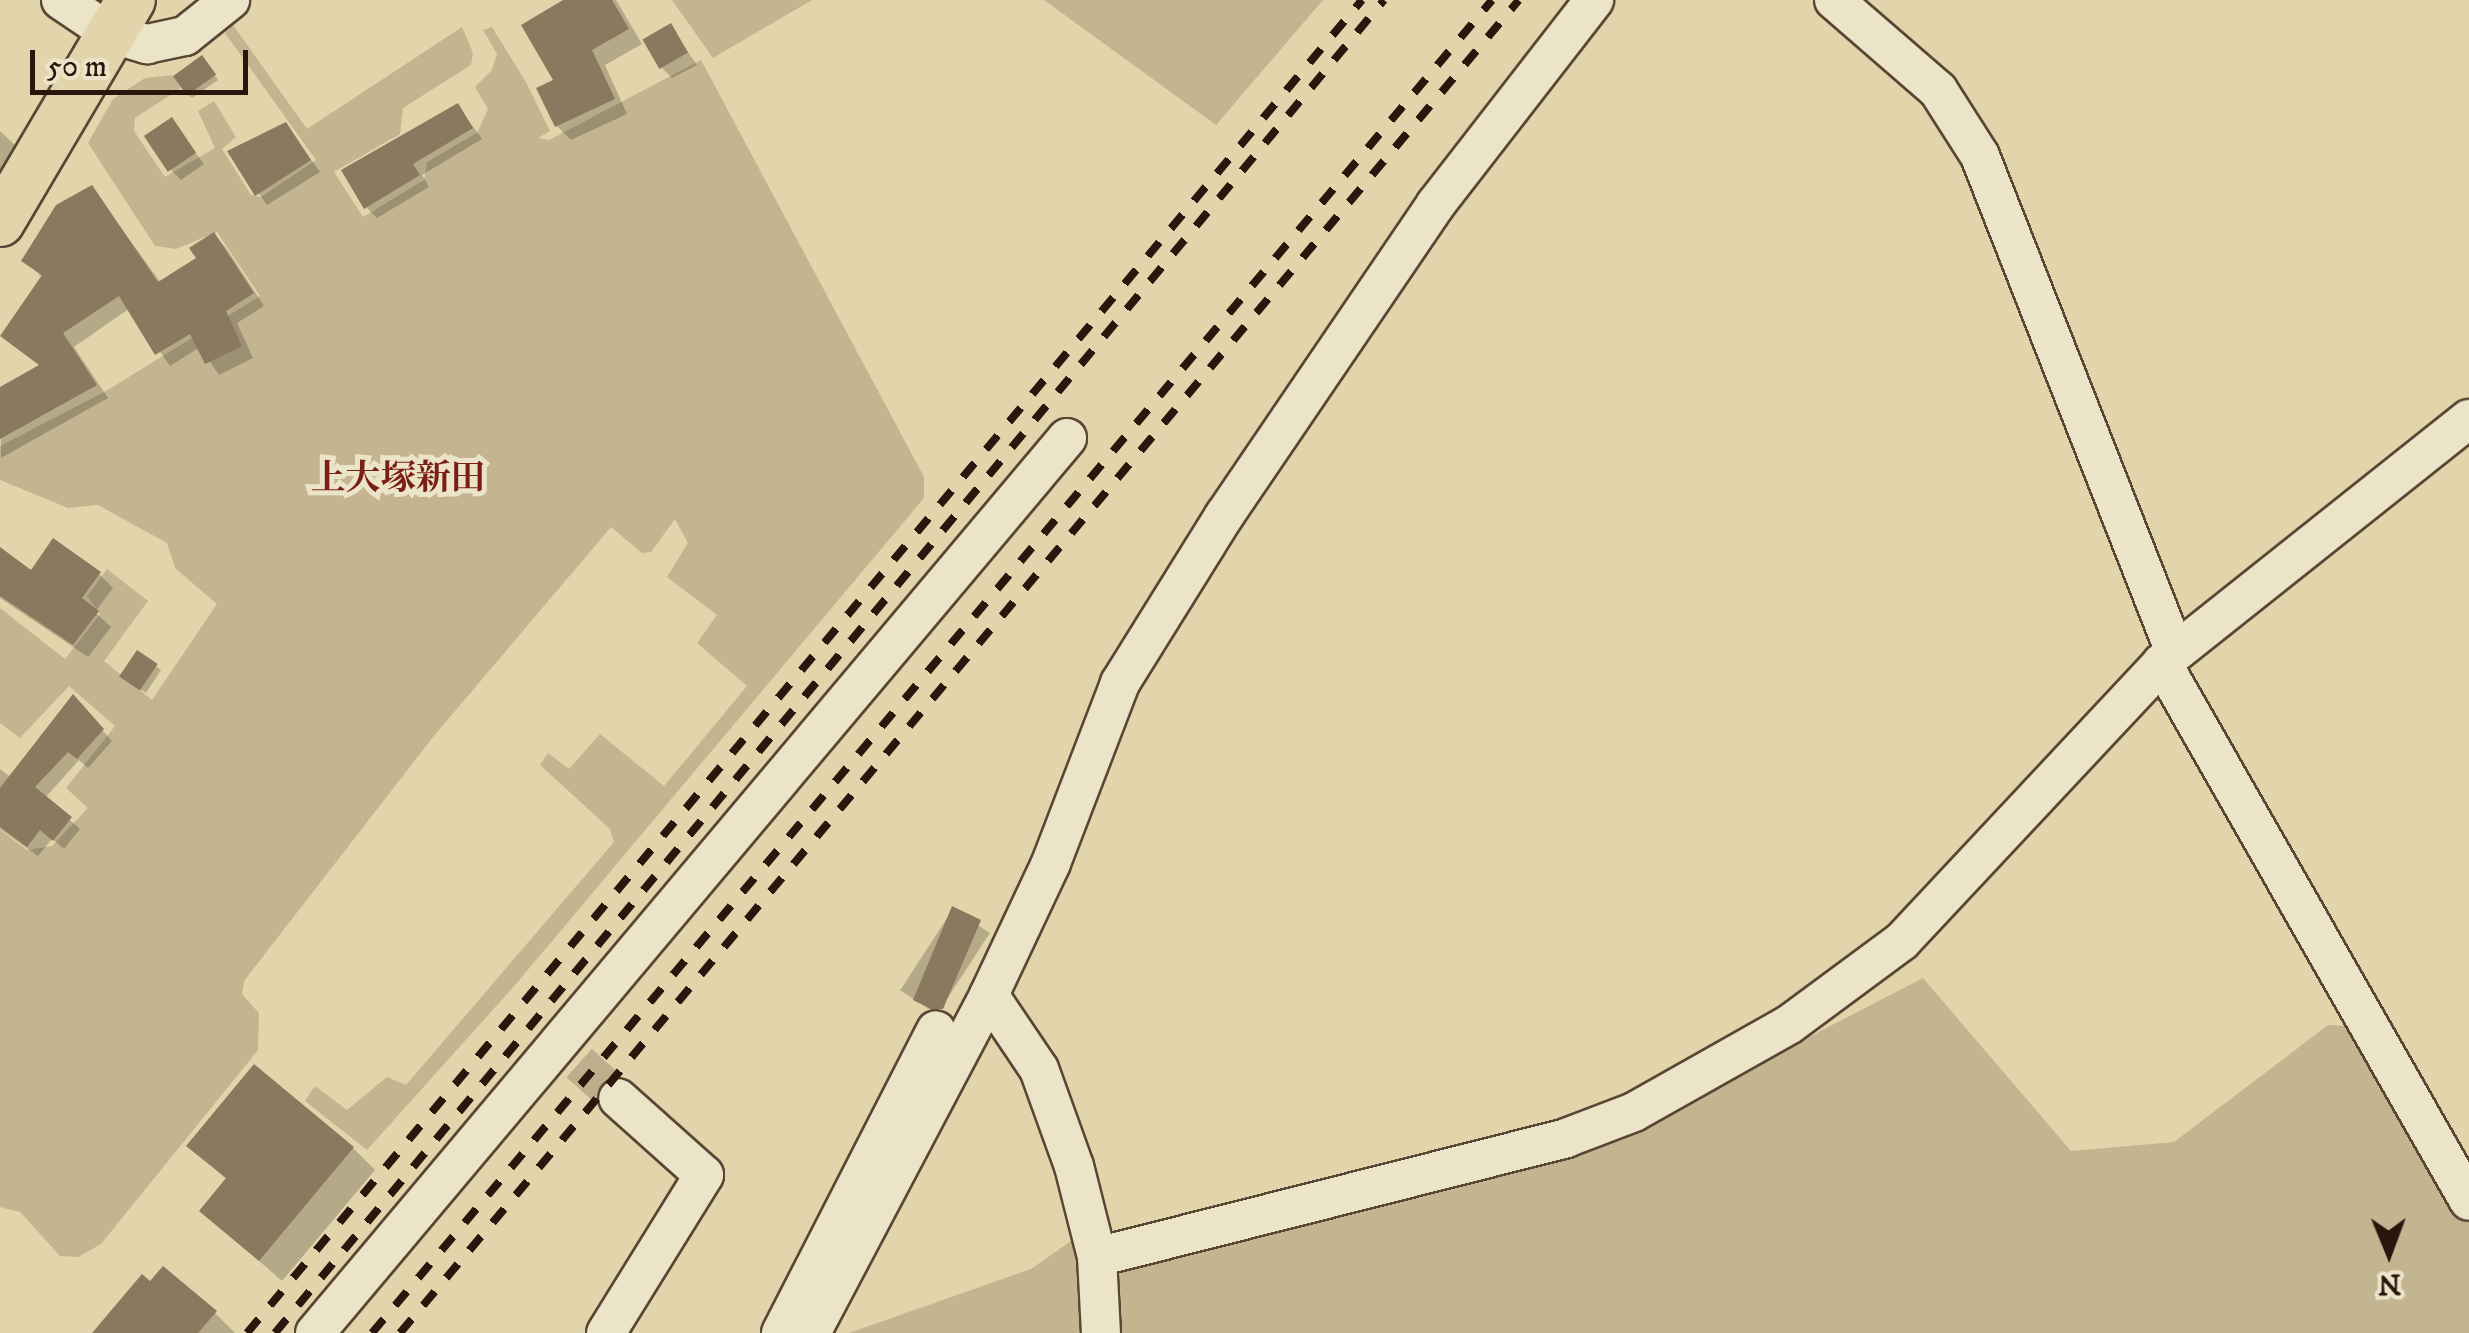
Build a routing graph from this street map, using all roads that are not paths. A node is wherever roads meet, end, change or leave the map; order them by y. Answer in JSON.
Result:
{"nodes":[{"id":1,"x":60,"y":0,"type":"edge"},
{"id":2,"x":230,"y":0,"type":"edge"},
{"id":3,"x":1594,"y":0,"type":"edge"},
{"id":4,"x":1834,"y":0,"type":"edge"},
{"id":5,"x":120,"y":16,"type":"edge"},
{"id":6,"x":0,"y":222,"type":"edge"},
{"id":7,"x":2469,"y":419,"type":"edge"},
{"id":8,"x":1067,"y":438,"type":"dead end"},
{"id":9,"x":2169,"y":658,"type":"junction"},
{"id":10,"x":989,"y":995,"type":"junction"},
{"id":11,"x":936,"y":1030,"type":"dead end"},
{"id":12,"x":618,"y":1098,"type":"tunnel mouth"},
{"id":13,"x":2469,"y":1200,"type":"edge"},
{"id":14,"x":1098,"y":1257,"type":"junction"},
{"id":15,"x":315,"y":1333,"type":"edge"},
{"id":16,"x":606,"y":1333,"type":"edge"},
{"id":17,"x":781,"y":1333,"type":"edge"},
{"id":18,"x":812,"y":1333,"type":"edge"},
{"id":19,"x":1101,"y":1333,"type":"edge"}],
"edges":[{"from":1,"to":5,"type":"street"},
{"from":2,"to":5,"type":"street"},
{"from":3,"to":10,"type":"street"},
{"from":4,"to":9,"type":"street"},
{"from":5,"to":6,"type":"main road"},
{"from":7,"to":9,"type":"street"},
{"from":8,"to":15,"type":"street"},
{"from":9,"to":13,"type":"street"},
{"from":9,"to":14,"type":"street"},
{"from":10,"to":14,"type":"street"},
{"from":10,"to":18,"type":"street"},
{"from":11,"to":17,"type":"street"},
{"from":12,"to":16,"type":"street"},
{"from":14,"to":19,"type":"street"}]}
